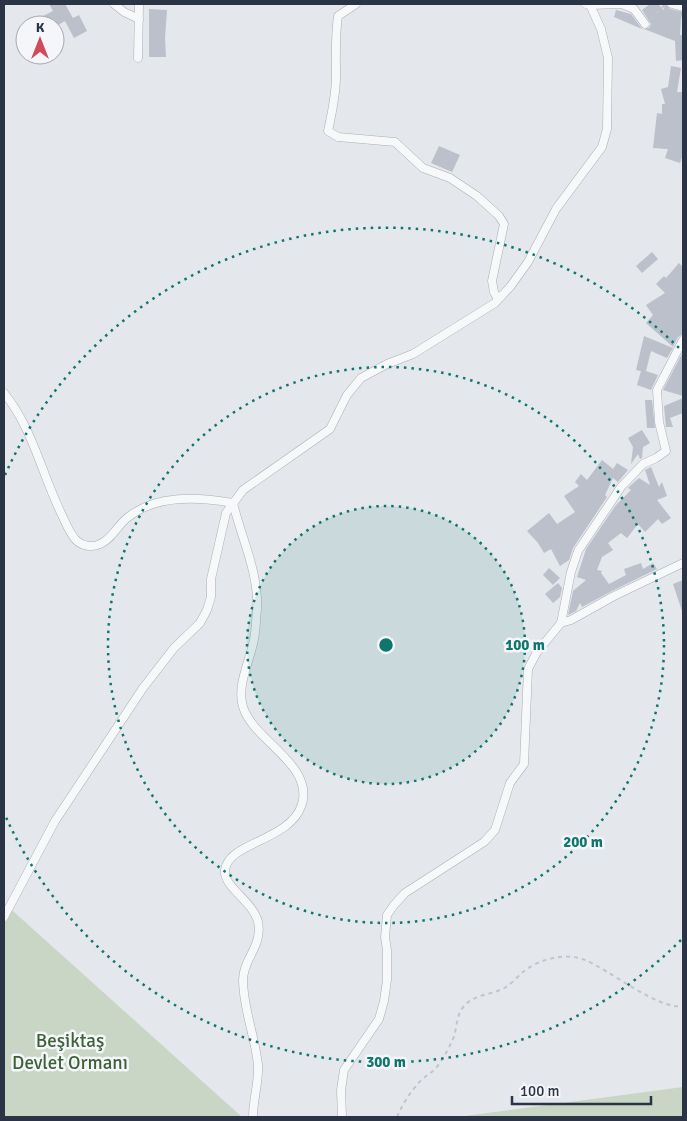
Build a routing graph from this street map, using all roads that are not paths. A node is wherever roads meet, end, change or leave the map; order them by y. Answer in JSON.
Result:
{"nodes":[{"id":1,"x":114,"y":4,"type":"edge"},
{"id":2,"x":139,"y":4,"type":"edge"},
{"id":3,"x":356,"y":4,"type":"edge"},
{"id":4,"x":588,"y":4,"type":"edge"},
{"id":5,"x":672,"y":4,"type":"edge"},
{"id":6,"x":683,"y":7,"type":"edge"},
{"id":7,"x":138,"y":19,"type":"junction"},
{"id":8,"x":645,"y":24,"type":"road end"},
{"id":9,"x":138,"y":58,"type":"dead end"},
{"id":10,"x":498,"y":299,"type":"junction"},
{"id":11,"x":683,"y":340,"type":"edge"},
{"id":12,"x":4,"y":393,"type":"edge"},
{"id":13,"x":233,"y":503,"type":"junction"},
{"id":14,"x":683,"y":563,"type":"edge"},
{"id":15,"x":561,"y":623,"type":"junction"},
{"id":16,"x":4,"y":917,"type":"edge"},
{"id":17,"x":253,"y":1117,"type":"edge"},
{"id":18,"x":342,"y":1117,"type":"edge"}],
"edges":[{"from":1,"to":7,"type":"street"},
{"from":2,"to":7,"type":"street"},
{"from":3,"to":10,"type":"street"},
{"from":4,"to":8,"type":"street"},
{"from":4,"to":10,"type":"street"},
{"from":5,"to":6,"type":"street"},
{"from":7,"to":9,"type":"street"},
{"from":10,"to":13,"type":"street"},
{"from":11,"to":15,"type":"street"},
{"from":12,"to":13,"type":"street"},
{"from":13,"to":16,"type":"street"},
{"from":13,"to":17,"type":"street"},
{"from":14,"to":15,"type":"street"},
{"from":15,"to":18,"type":"street"}]}
